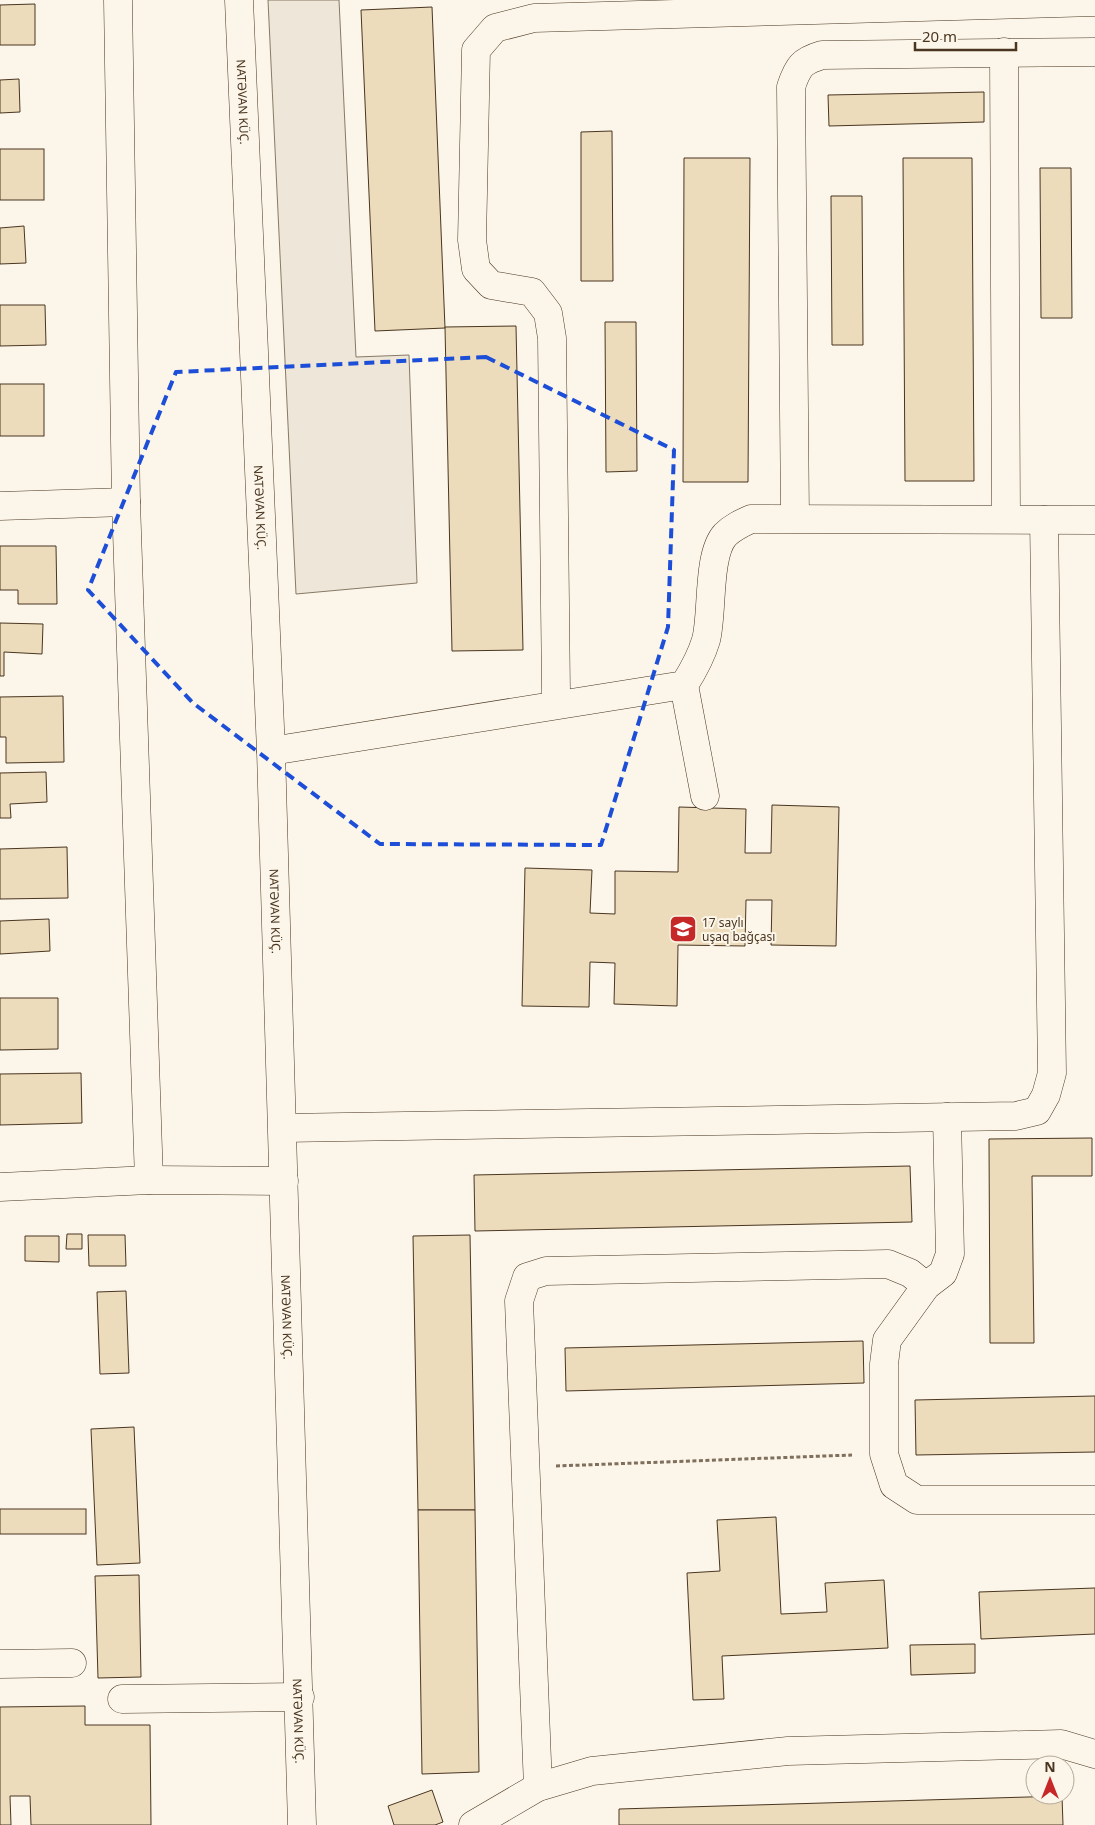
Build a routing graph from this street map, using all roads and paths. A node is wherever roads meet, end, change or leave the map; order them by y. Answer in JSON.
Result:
{"nodes":[{"id":1,"x":118,"y":0,"type":"edge"},
{"id":2,"x":239,"y":0,"type":"edge"},
{"id":3,"x":1095,"y":2,"type":"edge"},
{"id":4,"x":1004,"y":52,"type":"junction"},
{"id":5,"x":1095,"y":52,"type":"edge"},
{"id":6,"x":126,"y":502,"type":"junction"},
{"id":7,"x":0,"y":506,"type":"edge"},
{"id":8,"x":796,"y":518,"type":"junction"},
{"id":9,"x":1006,"y":519,"type":"junction"},
{"id":10,"x":1044,"y":520,"type":"junction"},
{"id":11,"x":1095,"y":520,"type":"edge"},
{"id":12,"x":684,"y":686,"type":"junction"},
{"id":13,"x":556,"y":693,"type":"dead end"},
{"id":14,"x":271,"y":751,"type":"junction"},
{"id":15,"x":705,"y":796,"type":"dead end"},
{"id":16,"x":947,"y":1117,"type":"junction"},
{"id":17,"x":284,"y":1128,"type":"junction"},
{"id":18,"x":149,"y":1180,"type":"junction"},
{"id":19,"x":284,"y":1181,"type":"junction"},
{"id":20,"x":0,"y":1187,"type":"edge"},
{"id":21,"x":926,"y":1286,"type":"junction"},
{"id":22,"x":884,"y":1454,"type":"junction"},
{"id":23,"x":526,"y":1467,"type":"junction"},
{"id":24,"x":1095,"y":1500,"type":"edge"},
{"id":25,"x":72,"y":1663,"type":"dead end"},
{"id":26,"x":0,"y":1664,"type":"edge"},
{"id":27,"x":300,"y":1697,"type":"junction"},
{"id":28,"x":122,"y":1699,"type":"dead end"},
{"id":29,"x":1095,"y":1754,"type":"edge"},
{"id":30,"x":538,"y":1787,"type":"junction"},
{"id":31,"x":302,"y":1825,"type":"edge"},
{"id":32,"x":472,"y":1825,"type":"edge"}],
"edges":[{"from":1,"to":6,"type":"street"},
{"from":2,"to":14,"type":"street","name":"NATƏVAN KÜÇ."},
{"from":3,"to":13,"type":"street"},
{"from":4,"to":5,"type":"street"},
{"from":4,"to":8,"type":"street"},
{"from":4,"to":9,"type":"street"},
{"from":6,"to":7,"type":"street"},
{"from":6,"to":18,"type":"street"},
{"from":8,"to":9,"type":"street"},
{"from":8,"to":12,"type":"street"},
{"from":9,"to":10,"type":"street"},
{"from":10,"to":11,"type":"street"},
{"from":10,"to":16,"type":"street"},
{"from":12,"to":14,"type":"street"},
{"from":12,"to":15,"type":"street"},
{"from":14,"to":17,"type":"street","name":"NATƏVAN KÜÇ."},
{"from":16,"to":17,"type":"street"},
{"from":16,"to":21,"type":"street"},
{"from":17,"to":19,"type":"street","name":"NATƏVAN KÜÇ."},
{"from":18,"to":19,"type":"street"},
{"from":18,"to":20,"type":"street"},
{"from":19,"to":27,"type":"street","name":"NATƏVAN KÜÇ."},
{"from":21,"to":22,"type":"street"},
{"from":21,"to":23,"type":"street"},
{"from":22,"to":23,"type":"path"},
{"from":22,"to":24,"type":"street"},
{"from":23,"to":30,"type":"street"},
{"from":25,"to":26,"type":"street"},
{"from":27,"to":28,"type":"street"},
{"from":27,"to":31,"type":"street","name":"NATƏVAN KÜÇ."},
{"from":29,"to":30,"type":"street"},
{"from":30,"to":32,"type":"street"}]}
